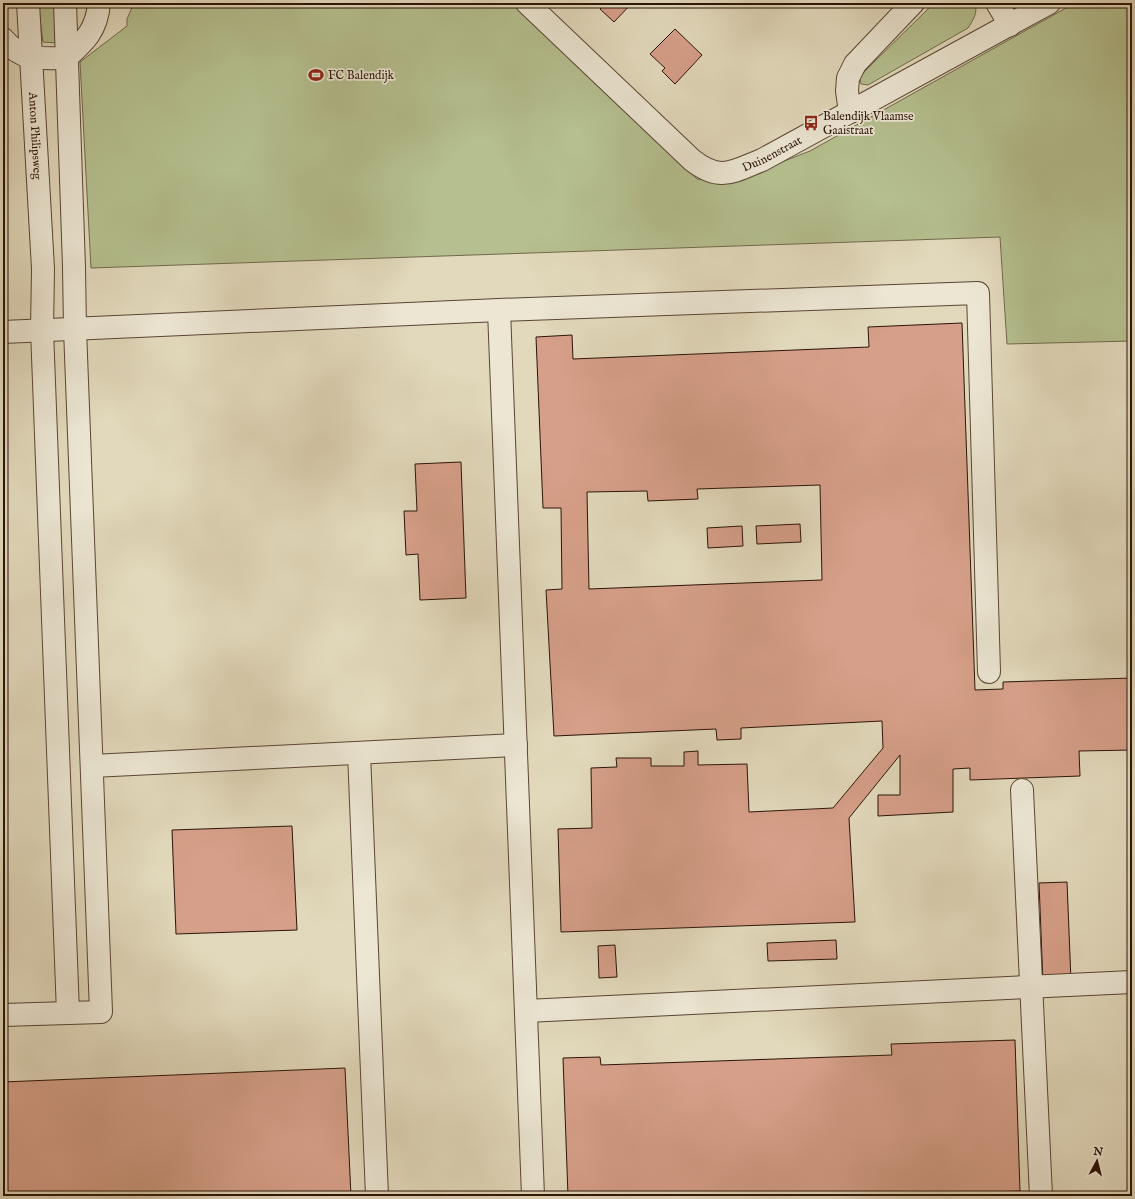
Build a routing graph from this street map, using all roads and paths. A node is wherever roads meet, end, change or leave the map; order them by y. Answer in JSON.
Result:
{"nodes":[{"id":1,"x":28,"y":3,"type":"edge"},
{"id":2,"x":65,"y":3,"type":"edge"},
{"id":3,"x":99,"y":3,"type":"edge"},
{"id":4,"x":527,"y":3,"type":"edge"},
{"id":5,"x":913,"y":3,"type":"edge"},
{"id":6,"x":997,"y":3,"type":"edge"},
{"id":7,"x":1049,"y":3,"type":"edge"},
{"id":8,"x":1010,"y":25,"type":"junction"},
{"id":9,"x":3,"y":39,"type":"edge"},
{"id":10,"x":31,"y":58,"type":"junction"},
{"id":11,"x":66,"y":58,"type":"junction"},
{"id":12,"x":850,"y":112,"type":"junction"},
{"id":13,"x":499,"y":310,"type":"junction"},
{"id":14,"x":75,"y":329,"type":"junction"},
{"id":15,"x":42,"y":330,"type":"junction"},
{"id":16,"x":3,"y":332,"type":"edge"},
{"id":17,"x":989,"y":672,"type":"dead end"},
{"id":18,"x":516,"y":744,"type":"junction"},
{"id":19,"x":360,"y":752,"type":"junction"},
{"id":20,"x":92,"y":766,"type":"junction"},
{"id":21,"x":1022,"y":790,"type":"dead end"},
{"id":22,"x":1132,"y":982,"type":"edge"},
{"id":23,"x":1031,"y":986,"type":"junction"},
{"id":24,"x":526,"y":1011,"type":"junction"},
{"id":25,"x":68,"y":1013,"type":"junction"},
{"id":26,"x":3,"y":1015,"type":"edge"},
{"id":27,"x":378,"y":1196,"type":"edge"},
{"id":28,"x":533,"y":1196,"type":"edge"},
{"id":29,"x":1041,"y":1196,"type":"edge"}],
"edges":[{"from":1,"to":10,"type":"street","name":"Anton Philipsweg"},
{"from":2,"to":11,"type":"street"},
{"from":3,"to":11,"type":"street"},
{"from":4,"to":12,"type":"street","name":"Duinenstraat"},
{"from":5,"to":12,"type":"street"},
{"from":6,"to":8,"type":"street"},
{"from":7,"to":8,"type":"street","name":"Duinenstraat"},
{"from":8,"to":12,"type":"street","name":"Duinenstraat"},
{"from":9,"to":10,"type":"street"},
{"from":10,"to":11,"type":"street"},
{"from":10,"to":15,"type":"street","name":"Anton Philipsweg"},
{"from":11,"to":14,"type":"street"},
{"from":13,"to":14,"type":"street"},
{"from":13,"to":17,"type":"street"},
{"from":13,"to":18,"type":"street"},
{"from":14,"to":15,"type":"street"},
{"from":14,"to":20,"type":"street"},
{"from":15,"to":16,"type":"street"},
{"from":15,"to":25,"type":"street","name":"Anton Philipsweg"},
{"from":18,"to":19,"type":"street"},
{"from":18,"to":24,"type":"street"},
{"from":19,"to":20,"type":"street"},
{"from":19,"to":27,"type":"street"},
{"from":20,"to":25,"type":"street"},
{"from":21,"to":23,"type":"street"},
{"from":22,"to":23,"type":"street"},
{"from":23,"to":24,"type":"street"},
{"from":23,"to":29,"type":"street"},
{"from":24,"to":28,"type":"street"},
{"from":25,"to":26,"type":"street"}]}
